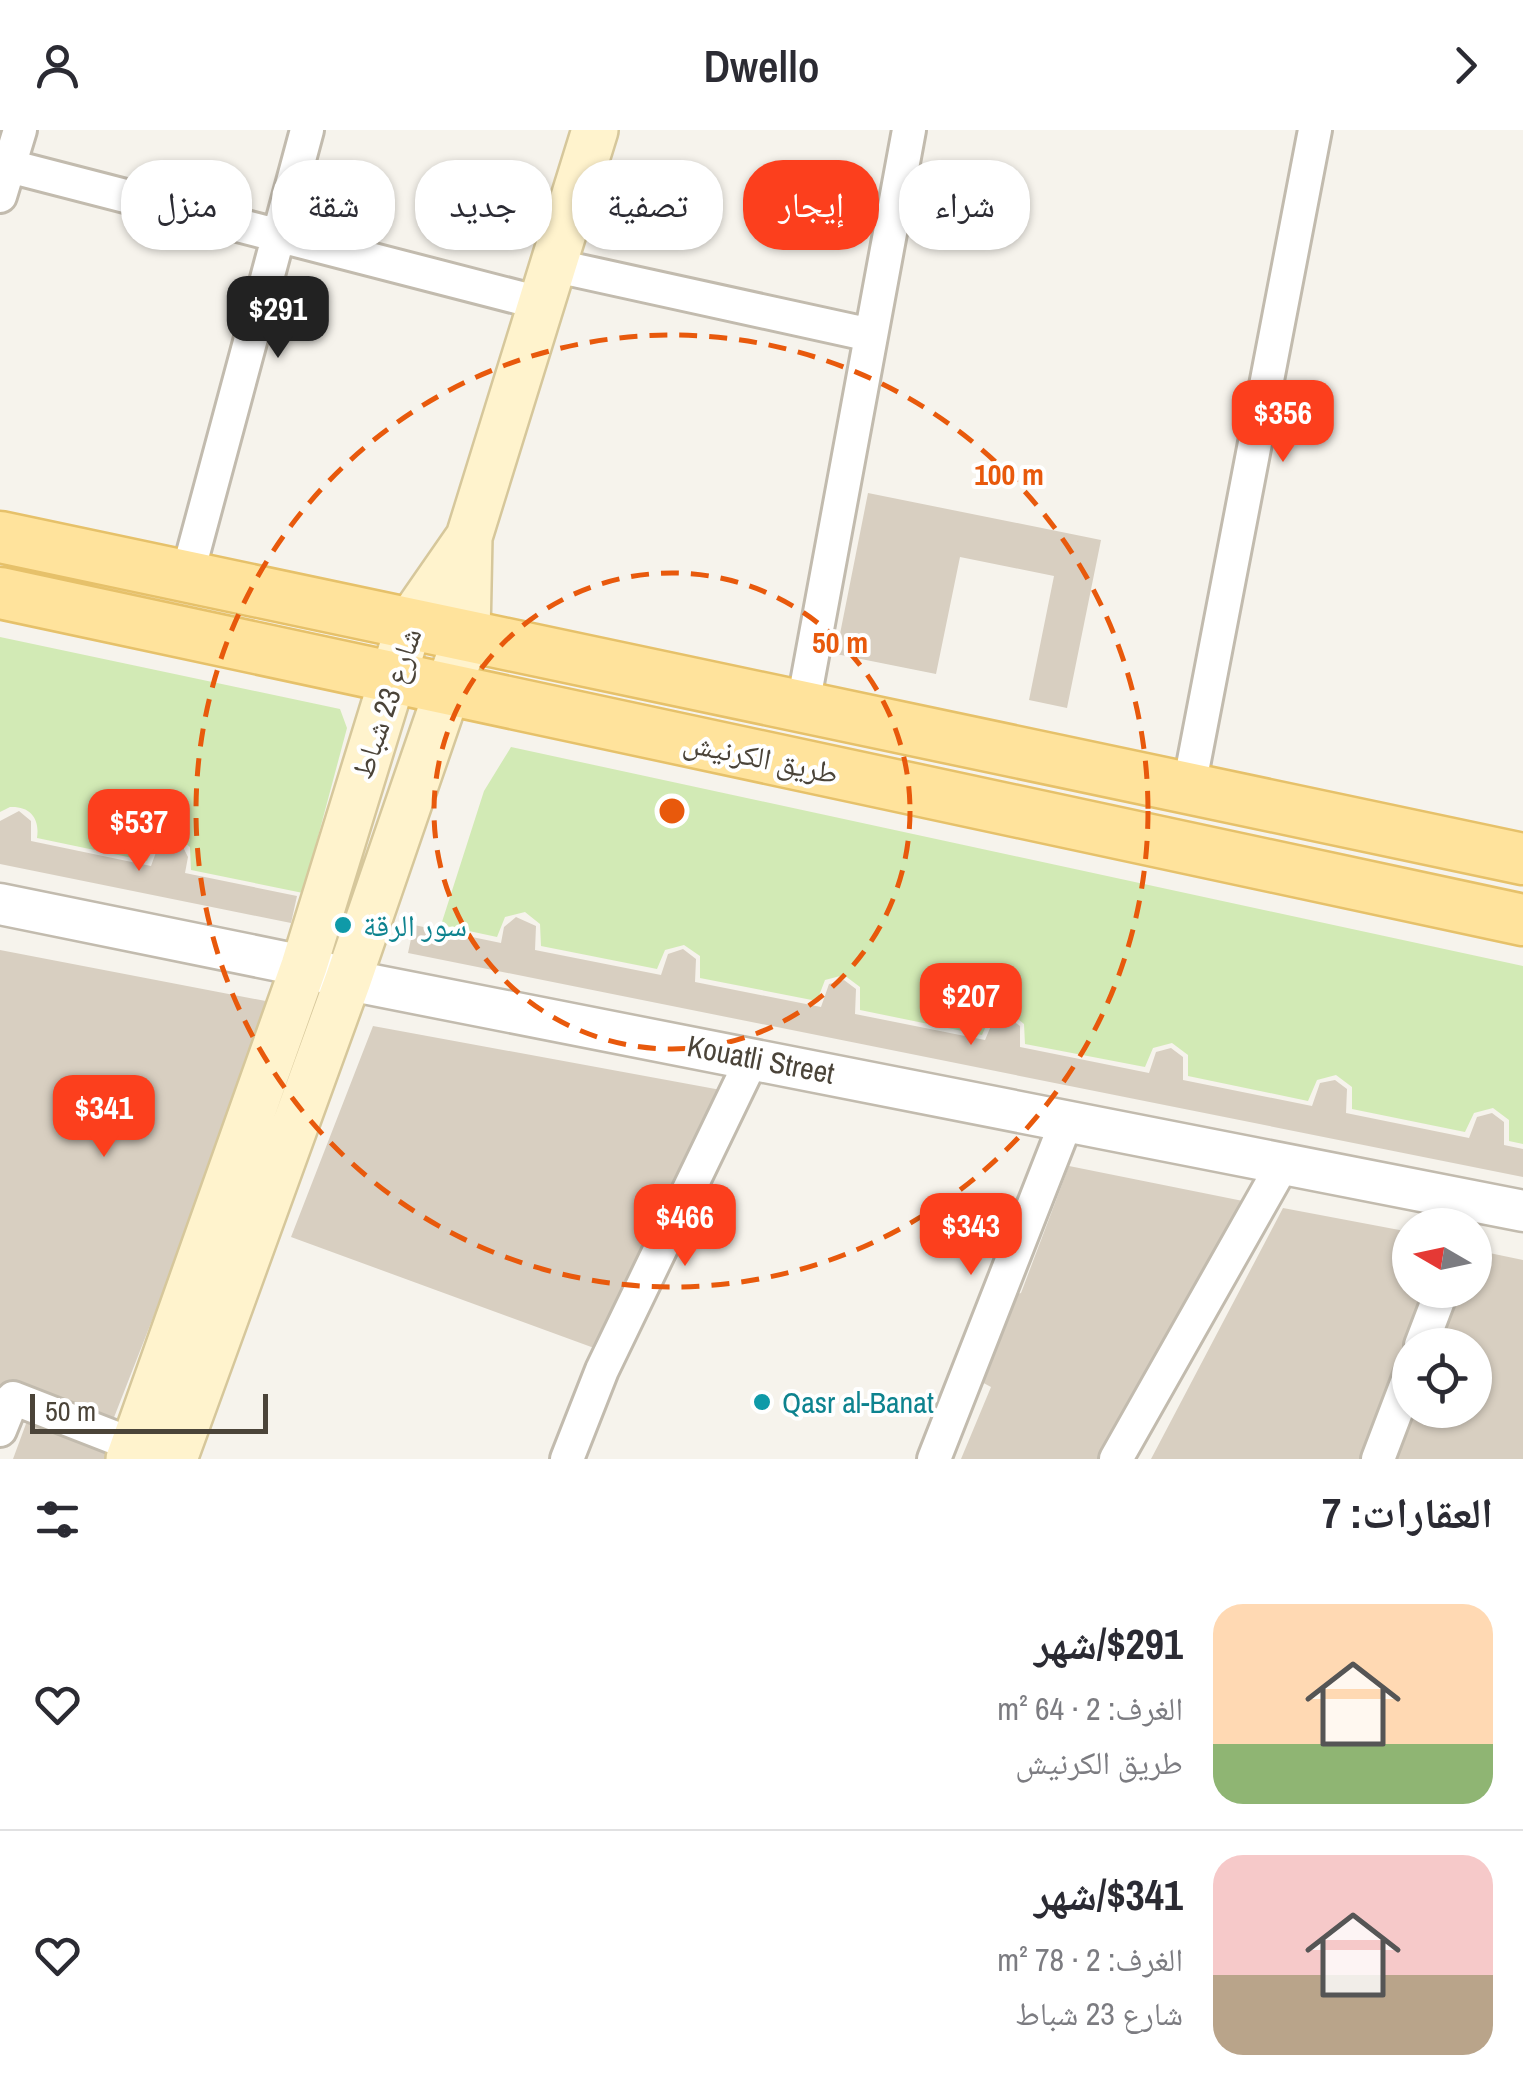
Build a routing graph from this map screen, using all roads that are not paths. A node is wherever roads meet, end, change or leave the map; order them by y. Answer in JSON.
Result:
{"nodes":[{"id":1,"x":20,"y":130,"type":"edge"},
{"id":2,"x":307,"y":130,"type":"edge"},
{"id":3,"x":595,"y":130,"type":"edge"},
{"id":4,"x":908,"y":130,"type":"edge"},
{"id":5,"x":1315,"y":130,"type":"edge"},
{"id":6,"x":299,"y":160,"type":"edge"},
{"id":7,"x":5,"y":181,"type":"edge"},
{"id":8,"x":272,"y":234,"type":"edge"},
{"id":9,"x":276,"y":250,"type":"edge"},
{"id":10,"x":358,"y":250,"type":"edge"},
{"id":11,"x":546,"y":284,"type":"junction"},
{"id":12,"x":871,"y":335,"type":"junction"},
{"id":13,"x":0,"y":537,"type":"edge"},
{"id":14,"x":469,"y":537,"type":"junction"},
{"id":15,"x":187,"y":576,"type":"junction"},
{"id":16,"x":0,"y":594,"type":"edge"},
{"id":17,"x":410,"y":622,"type":"junction"},
{"id":18,"x":467,"y":634,"type":"junction"},
{"id":19,"x":390,"y":677,"type":"junction"},
{"id":20,"x":447,"y":690,"type":"junction"},
{"id":21,"x":803,"y":706,"type":"junction"},
{"id":22,"x":1189,"y":788,"type":"junction"},
{"id":23,"x":1523,"y":859,"type":"edge"},
{"id":24,"x":0,"y":904,"type":"edge"},
{"id":25,"x":1523,"y":920,"type":"edge"},
{"id":26,"x":304,"y":966,"type":"junction"},
{"id":27,"x":348,"y":980,"type":"junction"},
{"id":28,"x":753,"y":1057,"type":"junction"},
{"id":29,"x":1067,"y":1120,"type":"junction"},
{"id":30,"x":1284,"y":1162,"type":"junction"},
{"id":31,"x":1453,"y":1208,"type":"edge"},
{"id":32,"x":1523,"y":1211,"type":"edge"},
{"id":33,"x":1492,"y":1212,"type":"edge"},
{"id":34,"x":1392,"y":1422,"type":"edge"},
{"id":35,"x":0,"y":1430,"type":"edge"},
{"id":36,"x":151,"y":1455,"type":"edge"},
{"id":37,"x":567,"y":1459,"type":"edge"},
{"id":38,"x":934,"y":1459,"type":"edge"},
{"id":39,"x":1116,"y":1459,"type":"edge"},
{"id":40,"x":1378,"y":1459,"type":"edge"}],
"edges":[{"from":1,"to":7,"type":"street"},
{"from":2,"to":6,"type":"street"},
{"from":3,"to":11,"type":"main road"},
{"from":4,"to":12,"type":"street"},
{"from":5,"to":22,"type":"street"},
{"from":7,"to":8,"type":"street"},
{"from":9,"to":15,"type":"street"},
{"from":10,"to":11,"type":"street"},
{"from":11,"to":12,"type":"street"},
{"from":11,"to":14,"type":"main road"},
{"from":12,"to":21,"type":"street"},
{"from":13,"to":15,"type":"main road","name":"طريق الكرنيش"},
{"from":14,"to":17,"type":"main road","name":"شارع 23 شباط"},
{"from":14,"to":18,"type":"main road","name":"شارع 23 شباط"},
{"from":15,"to":17,"type":"main road","name":"طريق الكرنيش"},
{"from":16,"to":19,"type":"main road","name":"طريق الكرنيش"},
{"from":17,"to":18,"type":"main road","name":"طريق الكرنيش"},
{"from":17,"to":19,"type":"main road","name":"شارع 23 شباط"},
{"from":18,"to":20,"type":"main road","name":"شارع 23 شباط"},
{"from":18,"to":21,"type":"main road","name":"طريق الكرنيش"},
{"from":19,"to":20,"type":"main road","name":"طريق الكرنيش"},
{"from":19,"to":26,"type":"main road","name":"شارع 23 شباط"},
{"from":20,"to":25,"type":"main road","name":"طريق الكرنيش"},
{"from":20,"to":27,"type":"main road","name":"شارع 23 شباط"},
{"from":21,"to":22,"type":"main road","name":"طريق الكرنيش"},
{"from":22,"to":23,"type":"main road","name":"طريق الكرنيش"},
{"from":24,"to":26,"type":"street","name":"Kouatli Street"},
{"from":26,"to":27,"type":"street","name":"Kouatli Street"},
{"from":26,"to":36,"type":"main road","name":"شارع 23 شباط"},
{"from":27,"to":28,"type":"street","name":"Kouatli Street"},
{"from":27,"to":36,"type":"main road","name":"شارع 23 شباط"},
{"from":28,"to":29,"type":"street","name":"Kouatli Street"},
{"from":28,"to":37,"type":"street"},
{"from":29,"to":30,"type":"street","name":"Kouatli Street"},
{"from":29,"to":38,"type":"street"},
{"from":30,"to":31,"type":"street","name":"Kouatli Street"},
{"from":30,"to":39,"type":"street"},
{"from":32,"to":33,"type":"street","name":"Kouatli Street"},
{"from":34,"to":40,"type":"street"},
{"from":35,"to":36,"type":"street"}]}
